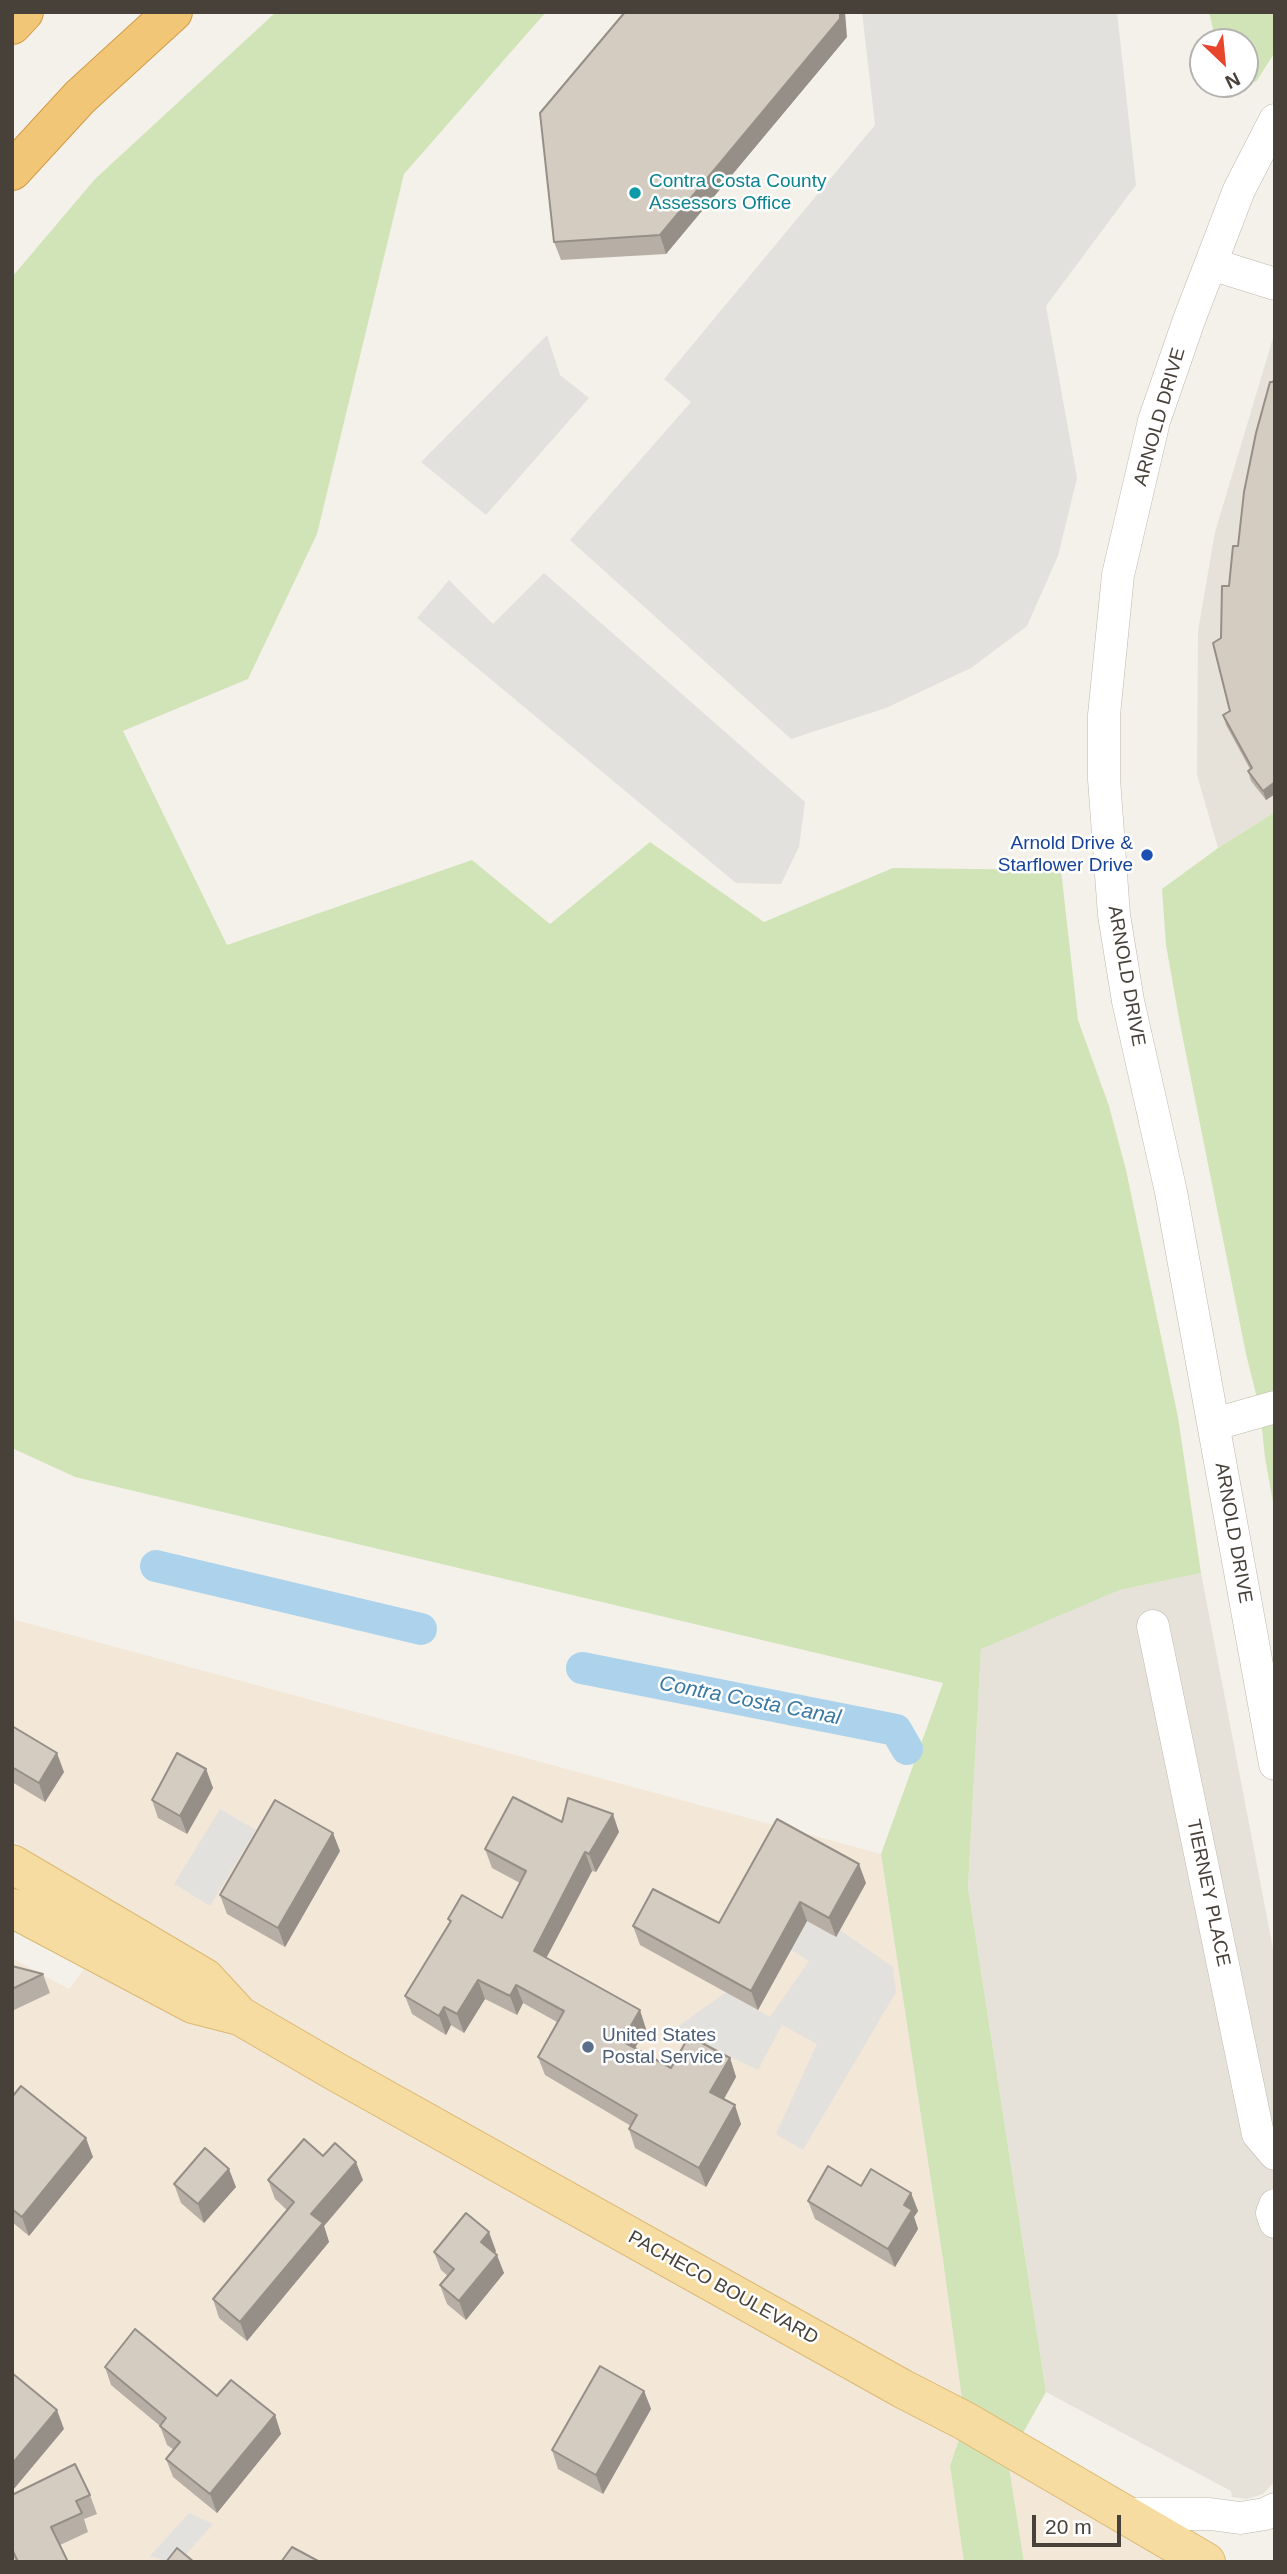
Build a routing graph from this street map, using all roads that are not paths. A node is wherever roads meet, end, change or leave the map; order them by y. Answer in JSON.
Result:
{"nodes":[{"id":1,"x":24,"y":12,"type":"edge"},
{"id":2,"x":173,"y":12,"type":"edge"},
{"id":3,"x":12,"y":25,"type":"edge"},
{"id":4,"x":1275,"y":120,"type":"edge"},
{"id":5,"x":12,"y":171,"type":"edge"},
{"id":6,"x":1211,"y":264,"type":"junction"},
{"id":7,"x":1275,"y":285,"type":"edge"},
{"id":8,"x":1275,"y":1407,"type":"edge"},
{"id":9,"x":1215,"y":1424,"type":"junction"},
{"id":10,"x":1153,"y":1626,"type":"dead end"},
{"id":11,"x":1275,"y":1765,"type":"edge"},
{"id":12,"x":12,"y":1864,"type":"edge"},
{"id":13,"x":12,"y":1908,"type":"edge"},
{"id":14,"x":240,"y":2015,"type":"junction"},
{"id":15,"x":1275,"y":2154,"type":"edge"},
{"id":16,"x":1275,"y":2205,"type":"edge"},
{"id":17,"x":1275,"y":2222,"type":"edge"},
{"id":18,"x":1275,"y":2510,"type":"edge"},
{"id":19,"x":1123,"y":2514,"type":"junction"},
{"id":20,"x":1206,"y":2562,"type":"edge"}],
"edges":[{"from":1,"to":3,"type":"highway"},
{"from":2,"to":5,"type":"highway"},
{"from":4,"to":6,"type":"street","name":"ARNOLD DRIVE"},
{"from":6,"to":7,"type":"street"},
{"from":6,"to":9,"type":"street","name":"ARNOLD DRIVE"},
{"from":8,"to":9,"type":"street"},
{"from":9,"to":11,"type":"street","name":"ARNOLD DRIVE"},
{"from":10,"to":15,"type":"street","name":"TIERNEY PLACE"},
{"from":12,"to":14,"type":"main road","name":"PACHECO BOULEVARD"},
{"from":13,"to":14,"type":"main road","name":"PACHECO BOULEVARD"},
{"from":14,"to":19,"type":"main road","name":"PACHECO BOULEVARD"},
{"from":16,"to":17,"type":"street"},
{"from":18,"to":19,"type":"street"},
{"from":19,"to":20,"type":"main road","name":"PACHECO BOULEVARD"}]}
